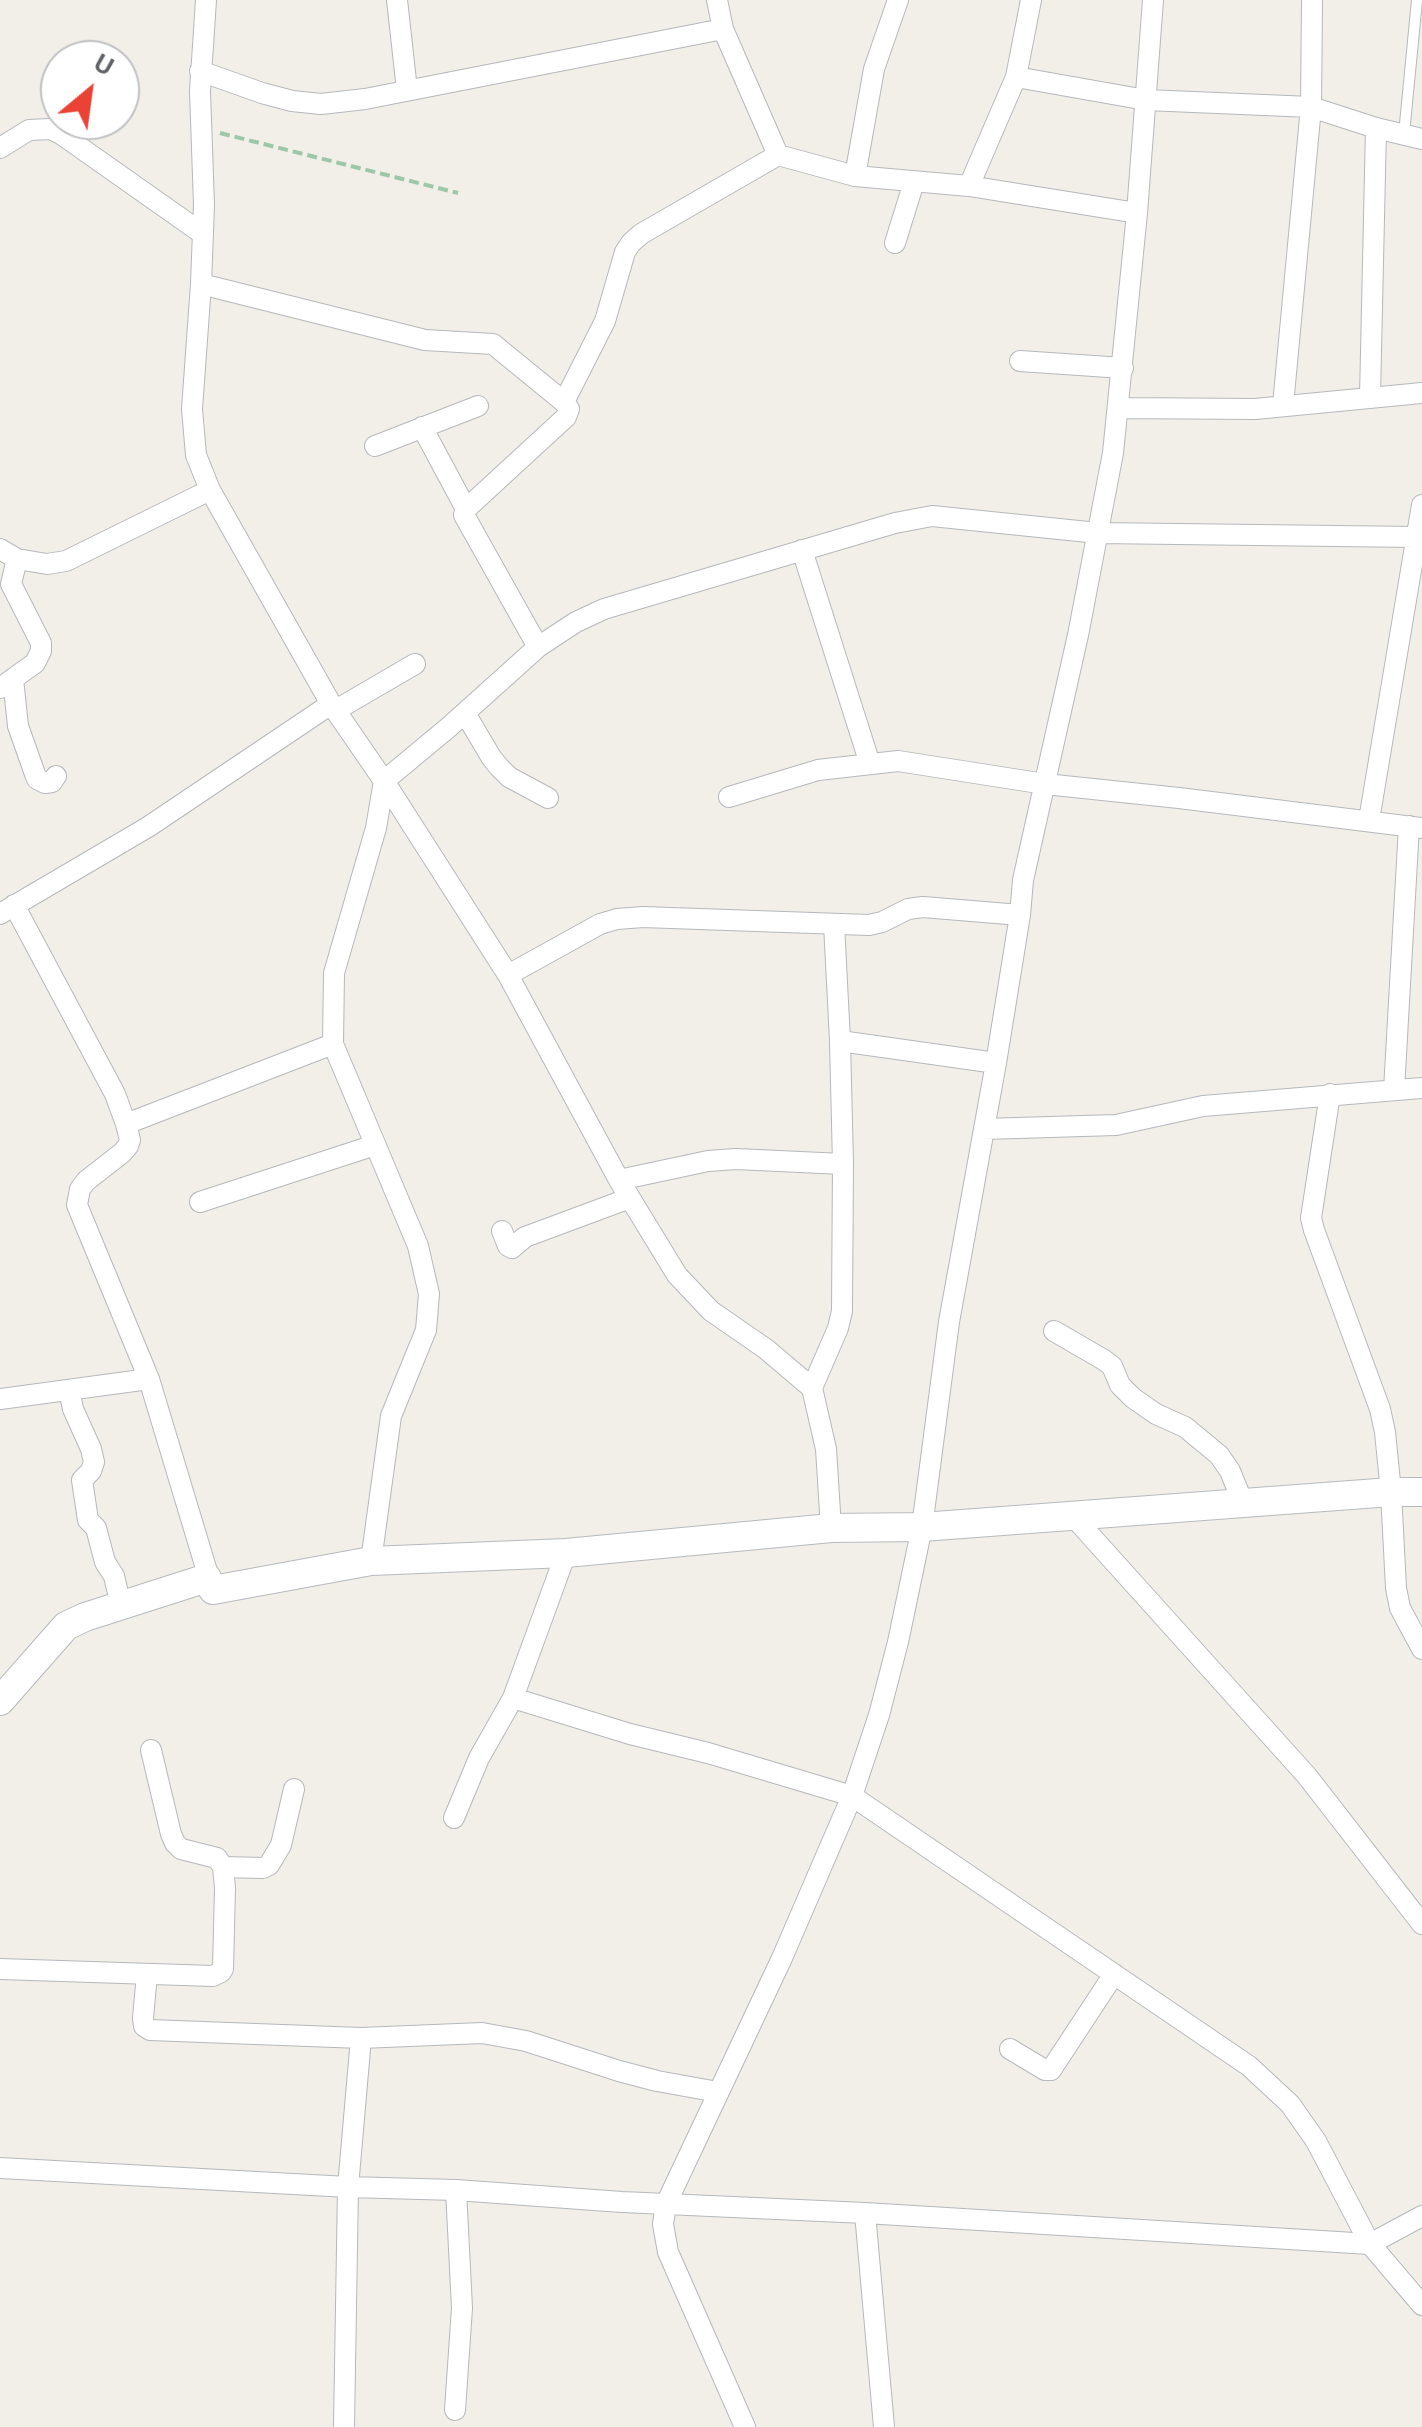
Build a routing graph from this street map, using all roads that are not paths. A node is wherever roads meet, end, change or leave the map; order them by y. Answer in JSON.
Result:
{"nodes":[{"id":1,"x":206,"y":0,"type":"edge"},
{"id":2,"x":397,"y":0,"type":"edge"},
{"id":3,"x":717,"y":0,"type":"edge"},
{"id":4,"x":898,"y":0,"type":"edge"},
{"id":5,"x":1031,"y":0,"type":"edge"},
{"id":6,"x":1152,"y":0,"type":"edge"},
{"id":7,"x":1312,"y":0,"type":"edge"},
{"id":8,"x":1417,"y":0,"type":"edge"},
{"id":9,"x":723,"y":30,"type":"junction"},
{"id":10,"x":200,"y":71,"type":"junction"},
{"id":11,"x":1016,"y":77,"type":"junction"},
{"id":12,"x":407,"y":90,"type":"junction"},
{"id":13,"x":1146,"y":100,"type":"junction"},
{"id":14,"x":1311,"y":107,"type":"junction"},
{"id":15,"x":1376,"y":128,"type":"junction"},
{"id":16,"x":1413,"y":137,"type":"edge"},
{"id":17,"x":0,"y":148,"type":"edge"},
{"id":18,"x":778,"y":154,"type":"junction"},
{"id":19,"x":855,"y":176,"type":"junction"},
{"id":20,"x":914,"y":182,"type":"junction"},
{"id":21,"x":968,"y":186,"type":"junction"},
{"id":22,"x":1137,"y":213,"type":"junction"},
{"id":23,"x":203,"y":234,"type":"junction"},
{"id":24,"x":896,"y":243,"type":"dead end"},
{"id":25,"x":202,"y":284,"type":"junction"},
{"id":26,"x":1020,"y":360,"type":"dead end"},
{"id":27,"x":1123,"y":368,"type":"junction"},
{"id":28,"x":1422,"y":393,"type":"edge"},
{"id":29,"x":1370,"y":397,"type":"junction"},
{"id":30,"x":564,"y":402,"type":"junction"},
{"id":31,"x":478,"y":406,"type":"dead end"},
{"id":32,"x":1283,"y":406,"type":"junction"},
{"id":33,"x":1119,"y":408,"type":"junction"},
{"id":34,"x":422,"y":427,"type":"junction"},
{"id":35,"x":375,"y":446,"type":"dead end"},
{"id":36,"x":210,"y":490,"type":"junction"},
{"id":37,"x":1422,"y":505,"type":"edge"},
{"id":38,"x":466,"y":509,"type":"junction"},
{"id":39,"x":1098,"y":533,"type":"junction"},
{"id":40,"x":1416,"y":537,"type":"junction"},
{"id":41,"x":802,"y":550,"type":"junction"},
{"id":42,"x":8,"y":554,"type":"edge"},
{"id":43,"x":538,"y":647,"type":"junction"},
{"id":44,"x":415,"y":664,"type":"dead end"},
{"id":45,"x":7,"y":683,"type":"edge"},
{"id":46,"x":333,"y":707,"type":"junction"},
{"id":47,"x":465,"y":713,"type":"junction"},
{"id":48,"x":870,"y":764,"type":"junction"},
{"id":49,"x":56,"y":776,"type":"dead end"},
{"id":50,"x":384,"y":781,"type":"junction"},
{"id":51,"x":1044,"y":784,"type":"junction"},
{"id":52,"x":729,"y":797,"type":"dead end"},
{"id":53,"x":548,"y":798,"type":"dead end"},
{"id":54,"x":1370,"y":820,"type":"junction"},
{"id":55,"x":1416,"y":827,"type":"edge"},
{"id":56,"x":7,"y":910,"type":"edge"},
{"id":57,"x":1020,"y":916,"type":"junction"},
{"id":58,"x":834,"y":924,"type":"junction"},
{"id":59,"x":508,"y":975,"type":"junction"},
{"id":60,"x":840,"y":1041,"type":"junction"},
{"id":61,"x":332,"y":1044,"type":"junction"},
{"id":62,"x":996,"y":1063,"type":"junction"},
{"id":63,"x":1422,"y":1088,"type":"edge"},
{"id":64,"x":1394,"y":1090,"type":"junction"},
{"id":65,"x":1330,"y":1094,"type":"junction"},
{"id":66,"x":126,"y":1124,"type":"junction"},
{"id":67,"x":984,"y":1128,"type":"junction"},
{"id":68,"x":375,"y":1145,"type":"junction"},
{"id":69,"x":843,"y":1164,"type":"junction"},
{"id":70,"x":624,"y":1189,"type":"junction"},
{"id":71,"x":200,"y":1202,"type":"dead end"},
{"id":72,"x":502,"y":1231,"type":"dead end"},
{"id":73,"x":1054,"y":1331,"type":"dead end"},
{"id":74,"x":149,"y":1379,"type":"junction"},
{"id":75,"x":812,"y":1388,"type":"junction"},
{"id":76,"x":69,"y":1390,"type":"junction"},
{"id":77,"x":0,"y":1399,"type":"edge"},
{"id":78,"x":1391,"y":1492,"type":"junction"},
{"id":79,"x":1422,"y":1492,"type":"edge"},
{"id":80,"x":1243,"y":1503,"type":"junction"},
{"id":81,"x":1072,"y":1515,"type":"junction"},
{"id":82,"x":922,"y":1527,"type":"junction"},
{"id":83,"x":831,"y":1528,"type":"junction"},
{"id":84,"x":566,"y":1553,"type":"junction"},
{"id":85,"x":371,"y":1561,"type":"junction"},
{"id":86,"x":213,"y":1590,"type":"junction"},
{"id":87,"x":121,"y":1606,"type":"junction"},
{"id":88,"x":1422,"y":1649,"type":"edge"},
{"id":89,"x":513,"y":1698,"type":"junction"},
{"id":90,"x":0,"y":1701,"type":"edge"},
{"id":91,"x":150,"y":1750,"type":"dead end"},
{"id":92,"x":294,"y":1789,"type":"dead end"},
{"id":93,"x":852,"y":1796,"type":"junction"},
{"id":94,"x":454,"y":1818,"type":"dead end"},
{"id":95,"x":223,"y":1867,"type":"junction"},
{"id":96,"x":1421,"y":1921,"type":"edge"},
{"id":97,"x":0,"y":1969,"type":"edge"},
{"id":98,"x":147,"y":1974,"type":"junction"},
{"id":99,"x":1114,"y":1974,"type":"junction"},
{"id":100,"x":361,"y":2038,"type":"junction"},
{"id":101,"x":1010,"y":2048,"type":"dead end"},
{"id":102,"x":718,"y":2092,"type":"junction"},
{"id":103,"x":0,"y":2168,"type":"edge"},
{"id":104,"x":348,"y":2187,"type":"junction"},
{"id":105,"x":456,"y":2190,"type":"junction"},
{"id":106,"x":666,"y":2204,"type":"junction"},
{"id":107,"x":865,"y":2214,"type":"junction"},
{"id":108,"x":1422,"y":2216,"type":"edge"},
{"id":109,"x":1370,"y":2244,"type":"junction"},
{"id":110,"x":1422,"y":2305,"type":"edge"},
{"id":111,"x":454,"y":2410,"type":"dead end"},
{"id":112,"x":344,"y":2427,"type":"edge"},
{"id":113,"x":746,"y":2427,"type":"edge"},
{"id":114,"x":884,"y":2427,"type":"edge"}],
"edges":[{"from":1,"to":10,"type":"street"},
{"from":2,"to":12,"type":"street"},
{"from":3,"to":9,"type":"street"},
{"from":4,"to":19,"type":"street"},
{"from":5,"to":11,"type":"street"},
{"from":6,"to":13,"type":"street"},
{"from":7,"to":14,"type":"street"},
{"from":8,"to":16,"type":"lane"},
{"from":9,"to":12,"type":"street"},
{"from":9,"to":18,"type":"street"},
{"from":10,"to":12,"type":"street"},
{"from":10,"to":23,"type":"street"},
{"from":11,"to":13,"type":"street"},
{"from":11,"to":21,"type":"street"},
{"from":13,"to":14,"type":"street"},
{"from":13,"to":22,"type":"street"},
{"from":14,"to":15,"type":"street"},
{"from":14,"to":32,"type":"street"},
{"from":15,"to":16,"type":"street"},
{"from":15,"to":29,"type":"street"},
{"from":17,"to":23,"type":"street"},
{"from":18,"to":19,"type":"street"},
{"from":18,"to":30,"type":"street"},
{"from":19,"to":20,"type":"street"},
{"from":20,"to":21,"type":"street"},
{"from":20,"to":24,"type":"street"},
{"from":21,"to":22,"type":"street"},
{"from":22,"to":27,"type":"street"},
{"from":23,"to":25,"type":"street"},
{"from":25,"to":30,"type":"street"},
{"from":25,"to":36,"type":"street"},
{"from":26,"to":27,"type":"street"},
{"from":27,"to":33,"type":"street"},
{"from":28,"to":29,"type":"street"},
{"from":29,"to":32,"type":"street"},
{"from":30,"to":38,"type":"street"},
{"from":31,"to":34,"type":"street"},
{"from":32,"to":33,"type":"street"},
{"from":33,"to":39,"type":"street"},
{"from":34,"to":35,"type":"street"},
{"from":34,"to":38,"type":"street"},
{"from":36,"to":42,"type":"street"},
{"from":36,"to":46,"type":"street"},
{"from":37,"to":40,"type":"street"},
{"from":38,"to":43,"type":"street"},
{"from":39,"to":40,"type":"street"},
{"from":39,"to":41,"type":"street"},
{"from":39,"to":51,"type":"street"},
{"from":40,"to":54,"type":"street"},
{"from":41,"to":43,"type":"street"},
{"from":41,"to":48,"type":"street"},
{"from":42,"to":45,"type":"street"},
{"from":43,"to":47,"type":"street"},
{"from":44,"to":46,"type":"street"},
{"from":45,"to":49,"type":"street"},
{"from":46,"to":50,"type":"street"},
{"from":46,"to":56,"type":"street"},
{"from":47,"to":50,"type":"street"},
{"from":47,"to":53,"type":"street"},
{"from":48,"to":51,"type":"street"},
{"from":48,"to":52,"type":"street"},
{"from":50,"to":59,"type":"street"},
{"from":50,"to":61,"type":"street"},
{"from":51,"to":54,"type":"street"},
{"from":51,"to":57,"type":"street"},
{"from":54,"to":55,"type":"street"},
{"from":55,"to":64,"type":"street"},
{"from":56,"to":66,"type":"street"},
{"from":57,"to":58,"type":"street"},
{"from":57,"to":62,"type":"street"},
{"from":58,"to":59,"type":"street"},
{"from":58,"to":60,"type":"street"},
{"from":59,"to":70,"type":"street"},
{"from":60,"to":62,"type":"street"},
{"from":60,"to":69,"type":"street"},
{"from":61,"to":66,"type":"street"},
{"from":61,"to":68,"type":"street"},
{"from":62,"to":67,"type":"street"},
{"from":63,"to":64,"type":"street"},
{"from":64,"to":65,"type":"street"},
{"from":65,"to":67,"type":"street"},
{"from":65,"to":78,"type":"street"},
{"from":66,"to":74,"type":"street"},
{"from":67,"to":82,"type":"street"},
{"from":68,"to":71,"type":"street"},
{"from":68,"to":85,"type":"street"},
{"from":69,"to":70,"type":"street"},
{"from":69,"to":75,"type":"street"},
{"from":70,"to":72,"type":"street"},
{"from":70,"to":75,"type":"street"},
{"from":73,"to":80,"type":"street"},
{"from":74,"to":76,"type":"street"},
{"from":74,"to":86,"type":"street"},
{"from":75,"to":83,"type":"street"},
{"from":76,"to":77,"type":"street"},
{"from":76,"to":87,"type":"street"},
{"from":78,"to":79,"type":"street"},
{"from":78,"to":80,"type":"street"},
{"from":78,"to":88,"type":"street"},
{"from":80,"to":81,"type":"street"},
{"from":81,"to":82,"type":"street"},
{"from":81,"to":96,"type":"street"},
{"from":82,"to":83,"type":"street"},
{"from":82,"to":93,"type":"street"},
{"from":83,"to":84,"type":"street"},
{"from":84,"to":85,"type":"street"},
{"from":84,"to":89,"type":"street"},
{"from":85,"to":86,"type":"street"},
{"from":86,"to":87,"type":"street"},
{"from":87,"to":90,"type":"street"},
{"from":89,"to":93,"type":"street"},
{"from":89,"to":94,"type":"street"},
{"from":91,"to":95,"type":"street"},
{"from":92,"to":95,"type":"street"},
{"from":93,"to":99,"type":"street"},
{"from":93,"to":102,"type":"street"},
{"from":95,"to":98,"type":"street"},
{"from":97,"to":98,"type":"street"},
{"from":98,"to":100,"type":"street"},
{"from":99,"to":101,"type":"street"},
{"from":99,"to":109,"type":"street"},
{"from":100,"to":102,"type":"street"},
{"from":100,"to":104,"type":"street"},
{"from":102,"to":106,"type":"street"},
{"from":103,"to":104,"type":"street"},
{"from":104,"to":105,"type":"street"},
{"from":104,"to":112,"type":"street"},
{"from":105,"to":106,"type":"street"},
{"from":105,"to":111,"type":"street"},
{"from":106,"to":107,"type":"street"},
{"from":106,"to":113,"type":"street"},
{"from":107,"to":109,"type":"street"},
{"from":107,"to":114,"type":"street"},
{"from":108,"to":109,"type":"street"},
{"from":109,"to":110,"type":"street"}]}
